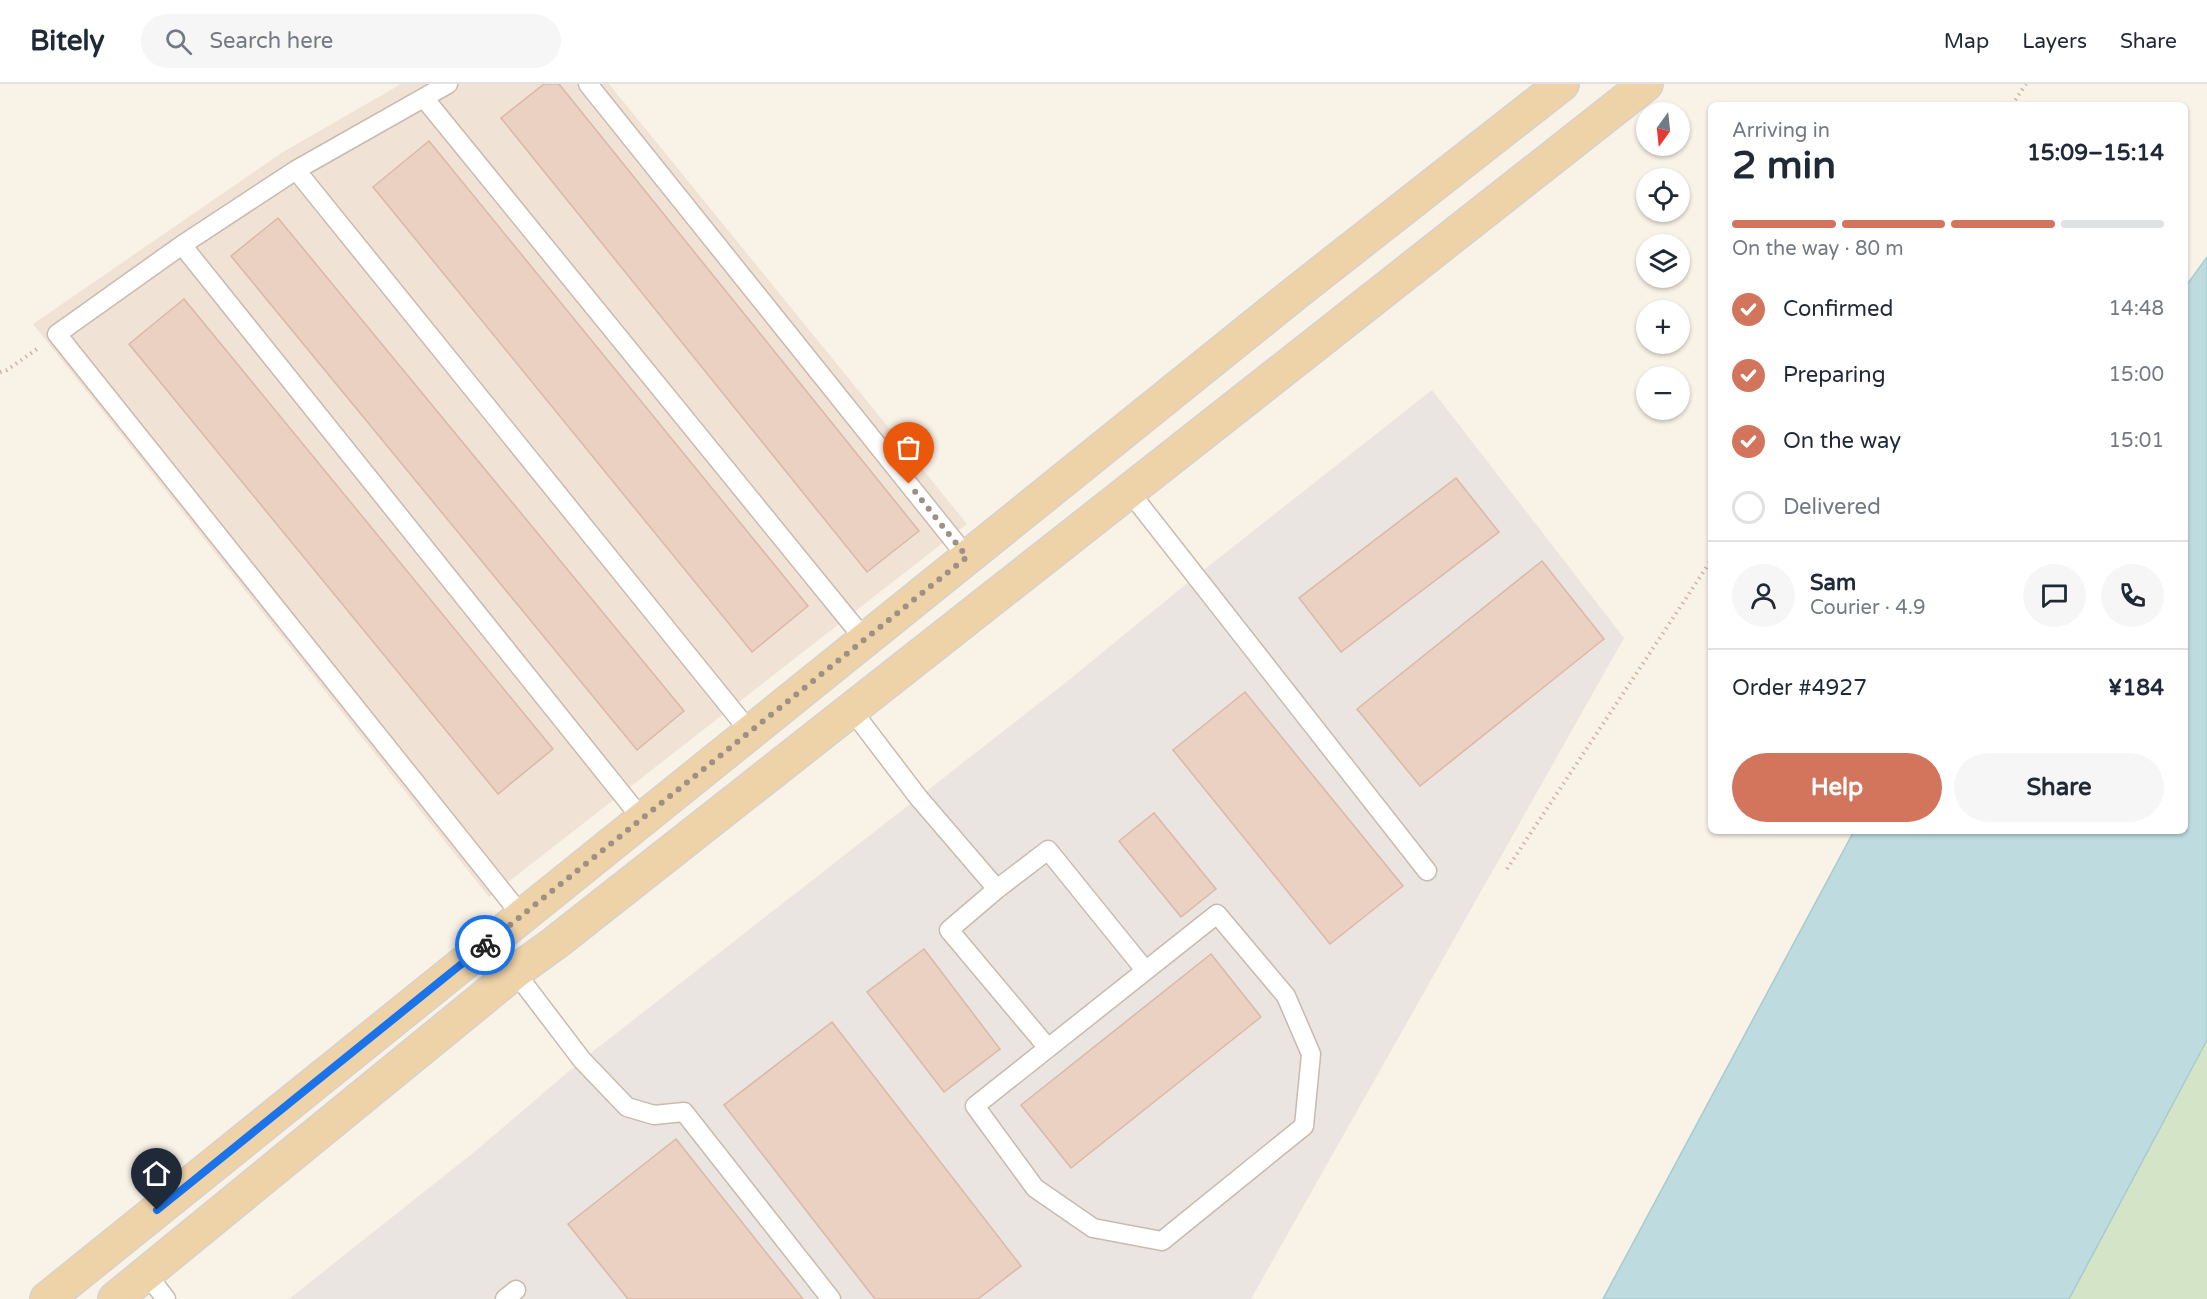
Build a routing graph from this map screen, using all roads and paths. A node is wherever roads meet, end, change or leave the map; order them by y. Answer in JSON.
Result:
{"nodes":[{"id":1,"x":448,"y":84,"type":"edge"},
{"id":2,"x":588,"y":84,"type":"edge"},
{"id":3,"x":1562,"y":84,"type":"edge"},
{"id":4,"x":1646,"y":84,"type":"edge"},
{"id":5,"x":2026,"y":84,"type":"edge"},
{"id":6,"x":424,"y":98,"type":"junction"},
{"id":7,"x":2014,"y":102,"type":"edge"},
{"id":8,"x":296,"y":170,"type":"junction"},
{"id":9,"x":182,"y":245,"type":"junction"},
{"id":10,"x":57,"y":334,"type":"junction"},
{"id":11,"x":0,"y":372,"type":"edge"},
{"id":12,"x":1129,"y":491,"type":"junction"},
{"id":13,"x":967,"y":557,"type":"junction"},
{"id":14,"x":1708,"y":565,"type":"edge"},
{"id":15,"x":865,"y":640,"type":"junction"},
{"id":16,"x":851,"y":709,"type":"junction"},
{"id":17,"x":750,"y":732,"type":"junction"},
{"id":18,"x":642,"y":819,"type":"junction"},
{"id":19,"x":1508,"y":869,"type":"dead end"},
{"id":20,"x":1427,"y":871,"type":"dead end"},
{"id":21,"x":997,"y":889,"type":"junction"},
{"id":22,"x":522,"y":916,"type":"junction"},
{"id":23,"x":1145,"y":970,"type":"junction"},
{"id":24,"x":515,"y":972,"type":"junction"},
{"id":25,"x":1048,"y":1048,"type":"junction"},
{"id":26,"x":146,"y":1273,"type":"junction"},
{"id":27,"x":47,"y":1299,"type":"edge"},
{"id":28,"x":115,"y":1299,"type":"edge"},
{"id":29,"x":166,"y":1299,"type":"edge"},
{"id":30,"x":831,"y":1299,"type":"edge"}],
"edges":[{"from":1,"to":6,"type":"lane"},
{"from":2,"to":13,"type":"lane"},
{"from":3,"to":13,"type":"main road"},
{"from":4,"to":12,"type":"main road"},
{"from":5,"to":7,"type":"path"},
{"from":6,"to":8,"type":"lane"},
{"from":6,"to":15,"type":"lane"},
{"from":8,"to":9,"type":"lane"},
{"from":8,"to":17,"type":"lane"},
{"from":9,"to":10,"type":"lane"},
{"from":9,"to":18,"type":"lane"},
{"from":10,"to":11,"type":"path"},
{"from":10,"to":22,"type":"lane"},
{"from":12,"to":16,"type":"main road"},
{"from":12,"to":20,"type":"lane"},
{"from":13,"to":15,"type":"main road"},
{"from":14,"to":19,"type":"path"},
{"from":15,"to":17,"type":"main road"},
{"from":16,"to":21,"type":"lane"},
{"from":16,"to":24,"type":"main road"},
{"from":17,"to":18,"type":"main road"},
{"from":18,"to":22,"type":"main road"},
{"from":21,"to":23,"type":"lane"},
{"from":21,"to":25,"type":"lane"},
{"from":22,"to":27,"type":"main road"},
{"from":23,"to":25,"type":"lane"},
{"from":23,"to":25,"type":"lane"},
{"from":24,"to":26,"type":"main road"},
{"from":24,"to":30,"type":"lane"},
{"from":26,"to":28,"type":"main road"},
{"from":26,"to":29,"type":"lane"}]}
